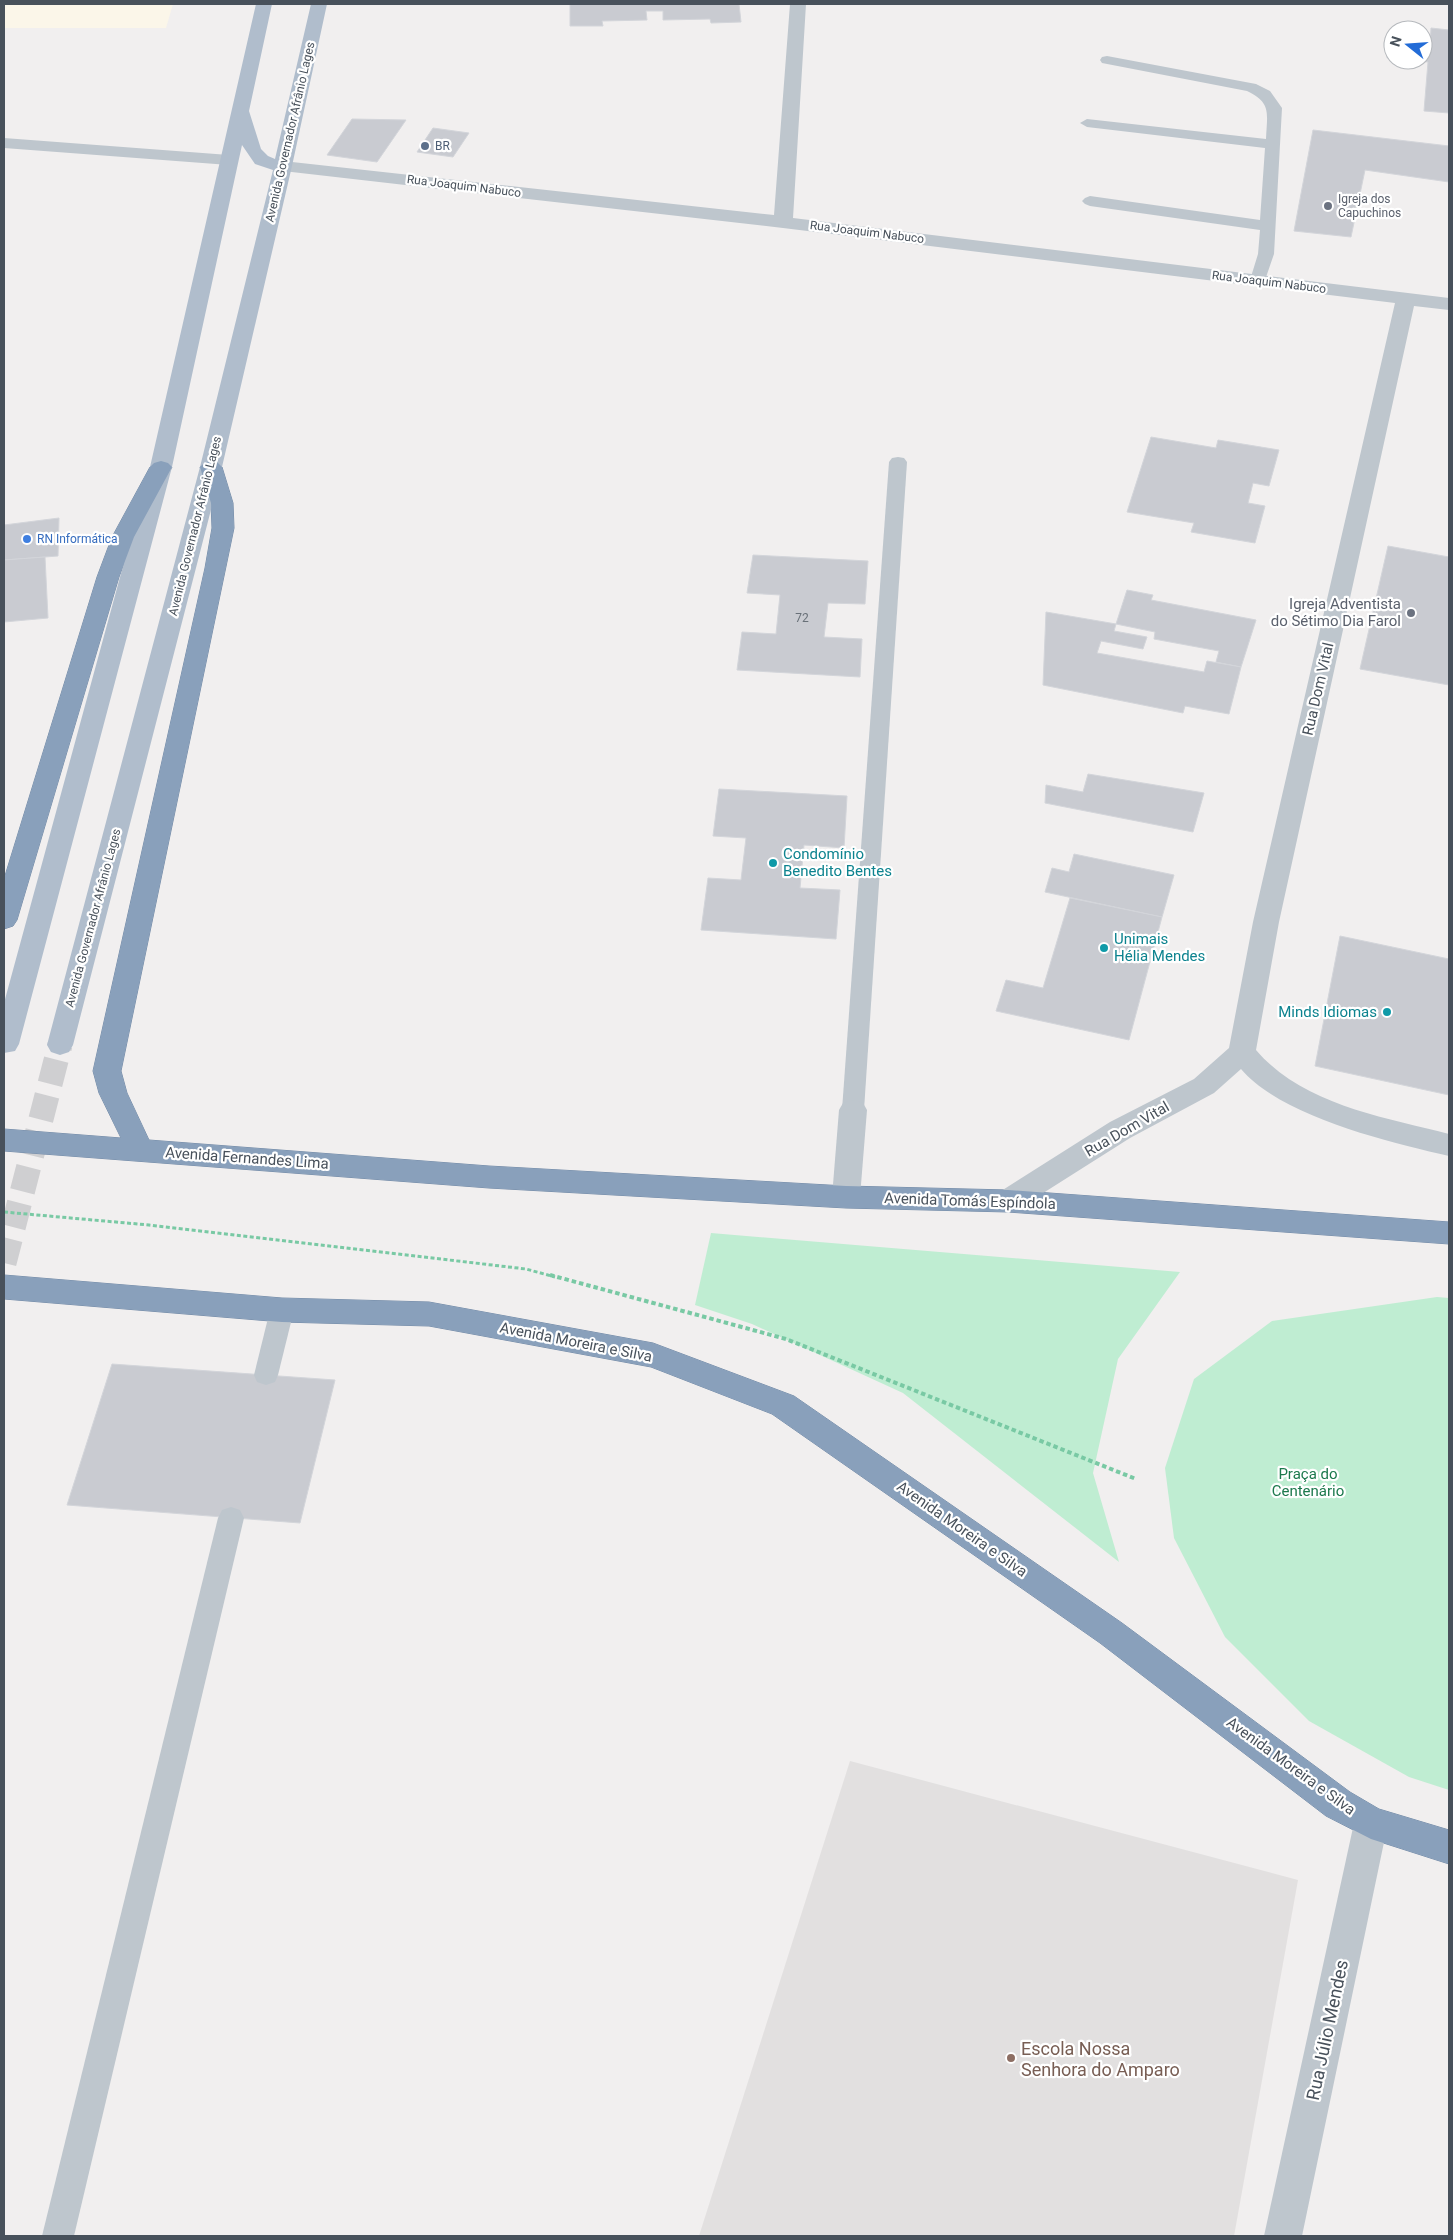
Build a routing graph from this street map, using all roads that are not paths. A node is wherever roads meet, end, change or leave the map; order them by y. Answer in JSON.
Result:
{"nodes":[{"id":1,"x":264,"y":4,"type":"edge"},
{"id":2,"x":318,"y":4,"type":"edge"},
{"id":3,"x":798,"y":4,"type":"edge"},
{"id":4,"x":1106,"y":60,"type":"dead end"},
{"id":5,"x":240,"y":110,"type":"junction"},
{"id":6,"x":1087,"y":123,"type":"dead end"},
{"id":7,"x":4,"y":143,"type":"edge"},
{"id":8,"x":1273,"y":144,"type":"junction"},
{"id":9,"x":230,"y":160,"type":"junction"},
{"id":10,"x":283,"y":166,"type":"junction"},
{"id":11,"x":1090,"y":201,"type":"dead end"},
{"id":12,"x":783,"y":222,"type":"junction"},
{"id":13,"x":1267,"y":226,"type":"junction"},
{"id":14,"x":1258,"y":280,"type":"junction"},
{"id":15,"x":1406,"y":299,"type":"junction"},
{"id":16,"x":1449,"y":304,"type":"edge"},
{"id":17,"x":898,"y":462,"type":"dead end"},
{"id":18,"x":161,"y":467,"type":"junction"},
{"id":19,"x":211,"y":467,"type":"junction"},
{"id":20,"x":4,"y":920,"type":"edge"},
{"id":21,"x":6,"y":1044,"type":"dead end"},
{"id":22,"x":60,"y":1045,"type":"tunnel mouth"},
{"id":23,"x":1242,"y":1052,"type":"junction"},
{"id":24,"x":853,"y":1110,"type":"joint"},
{"id":25,"x":4,"y":1140,"type":"edge"},
{"id":26,"x":1449,"y":1145,"type":"edge"},
{"id":27,"x":140,"y":1150,"type":"junction"},
{"id":28,"x":489,"y":1177,"type":"joint"},
{"id":29,"x":846,"y":1197,"type":"junction"},
{"id":30,"x":1008,"y":1201,"type":"junction"},
{"id":31,"x":1449,"y":1234,"type":"edge"},
{"id":32,"x":4,"y":1287,"type":"edge"},
{"id":33,"x":282,"y":1310,"type":"junction"},
{"id":34,"x":266,"y":1375,"type":"dead end"},
{"id":35,"x":231,"y":1518,"type":"dead end"},
{"id":36,"x":1371,"y":1823,"type":"junction"},
{"id":37,"x":1449,"y":1848,"type":"edge"},
{"id":38,"x":58,"y":2236,"type":"edge"},
{"id":39,"x":1283,"y":2236,"type":"edge"}],
"edges":[{"from":1,"to":5,"type":"main road"},
{"from":2,"to":10,"type":"main road","name":"Avenida Governador Afrânio Lages"},
{"from":3,"to":12,"type":"street"},
{"from":4,"to":8,"type":"lane"},
{"from":5,"to":9,"type":"main road"},
{"from":5,"to":10,"type":"main road"},
{"from":6,"to":8,"type":"lane"},
{"from":7,"to":9,"type":"street"},
{"from":8,"to":13,"type":"lane"},
{"from":9,"to":18,"type":"main road"},
{"from":10,"to":12,"type":"street","name":"Rua Joaquim Nabuco"},
{"from":10,"to":19,"type":"main road","name":"Avenida Governador Afrânio Lages"},
{"from":11,"to":13,"type":"lane"},
{"from":12,"to":14,"type":"street","name":"Rua Joaquim Nabuco"},
{"from":13,"to":14,"type":"lane"},
{"from":14,"to":15,"type":"street","name":"Rua Joaquim Nabuco"},
{"from":15,"to":16,"type":"street","name":"Rua Joaquim Nabuco"},
{"from":15,"to":23,"type":"street","name":"Rua Dom Vital"},
{"from":17,"to":24,"type":"lane"},
{"from":18,"to":20,"type":"highway"},
{"from":18,"to":21,"type":"main road"},
{"from":19,"to":22,"type":"main road","name":"Avenida Governador Afrânio Lages"},
{"from":19,"to":27,"type":"highway"},
{"from":23,"to":26,"type":"street"},
{"from":23,"to":30,"type":"street","name":"Rua Dom Vital"},
{"from":24,"to":29,"type":"street"},
{"from":25,"to":27,"type":"highway","name":"Avenida Fernandes Lima"},
{"from":27,"to":28,"type":"highway","name":"Avenida Fernandes Lima"},
{"from":28,"to":29,"type":"highway","name":"Avenida Tomás Espíndola"},
{"from":29,"to":30,"type":"highway","name":"Avenida Tomás Espíndola"},
{"from":30,"to":31,"type":"highway","name":"Avenida Tomás Espíndola"},
{"from":32,"to":33,"type":"highway"},
{"from":33,"to":34,"type":"lane"},
{"from":33,"to":36,"type":"highway","name":"Avenida Moreira e Silva"},
{"from":35,"to":38,"type":"lane"},
{"from":36,"to":37,"type":"highway","name":"Avenida Moreira e Silva"},
{"from":36,"to":39,"type":"street","name":"Rua Júlio Mendes"}]}
